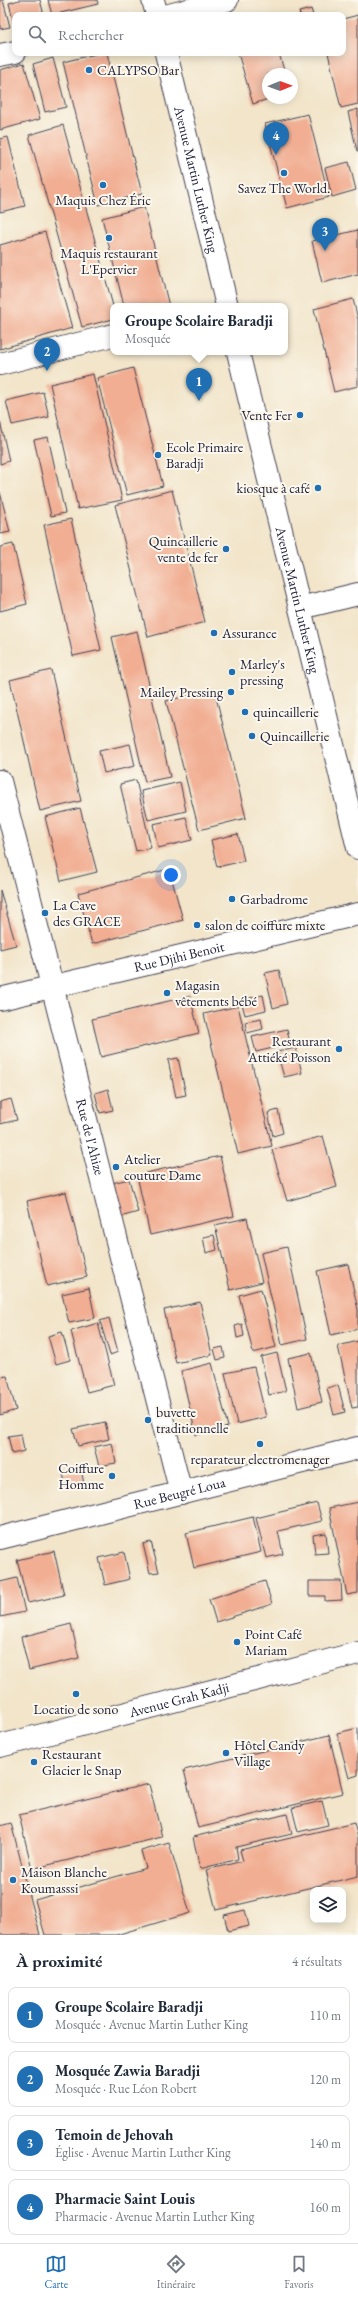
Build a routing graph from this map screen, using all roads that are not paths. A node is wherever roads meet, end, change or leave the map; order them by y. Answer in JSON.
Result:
{"nodes":[{"id":1,"x":153,"y":0,"type":"edge"},
{"id":2,"x":227,"y":0,"type":"edge"},
{"id":3,"x":156,"y":12,"type":"edge"},
{"id":4,"x":181,"y":12,"type":"edge"},
{"id":5,"x":12,"y":53,"type":"edge"},
{"id":6,"x":0,"y":55,"type":"edge"},
{"id":7,"x":167,"y":56,"type":"edge"},
{"id":8,"x":226,"y":303,"type":"edge"},
{"id":9,"x":110,"y":336,"type":"edge"},
{"id":10,"x":239,"y":355,"type":"edge"},
{"id":11,"x":0,"y":364,"type":"edge"},
{"id":12,"x":358,"y":594,"type":"edge"},
{"id":13,"x":300,"y":608,"type":"junction"},
{"id":14,"x":0,"y":781,"type":"edge"},
{"id":15,"x":358,"y":848,"type":"edge"},
{"id":16,"x":358,"y":914,"type":"edge"},
{"id":17,"x":52,"y":987,"type":"junction"},
{"id":18,"x":0,"y":999,"type":"edge"},
{"id":19,"x":358,"y":1448,"type":"edge"},
{"id":20,"x":181,"y":1493,"type":"junction"},
{"id":21,"x":0,"y":1538,"type":"edge"},
{"id":22,"x":358,"y":1653,"type":"edge"},
{"id":23,"x":0,"y":1746,"type":"edge"}],
"edges":[{"from":1,"to":3,"type":"street"},
{"from":2,"to":4,"type":"street"},
{"from":5,"to":6,"type":"street"},
{"from":7,"to":8,"type":"street","name":"Avenue Martin Luther King"},
{"from":9,"to":11,"type":"street"},
{"from":10,"to":13,"type":"street","name":"Avenue Martin Luther King"},
{"from":12,"to":13,"type":"street"},
{"from":13,"to":15,"type":"street","name":"Avenue Martin Luther King"},
{"from":14,"to":17,"type":"street","name":"Rue de l'Ahize"},
{"from":16,"to":17,"type":"street","name":"Rue Djihi Benoit"},
{"from":17,"to":18,"type":"street","name":"Rue Djihi Benoit"},
{"from":17,"to":20,"type":"street","name":"Rue de l'Ahize"},
{"from":19,"to":20,"type":"street","name":"Rue Beugré Loua"},
{"from":20,"to":21,"type":"street","name":"Rue Beugré Loua"},
{"from":22,"to":23,"type":"street","name":"Avenue Grah Kadji"}]}
